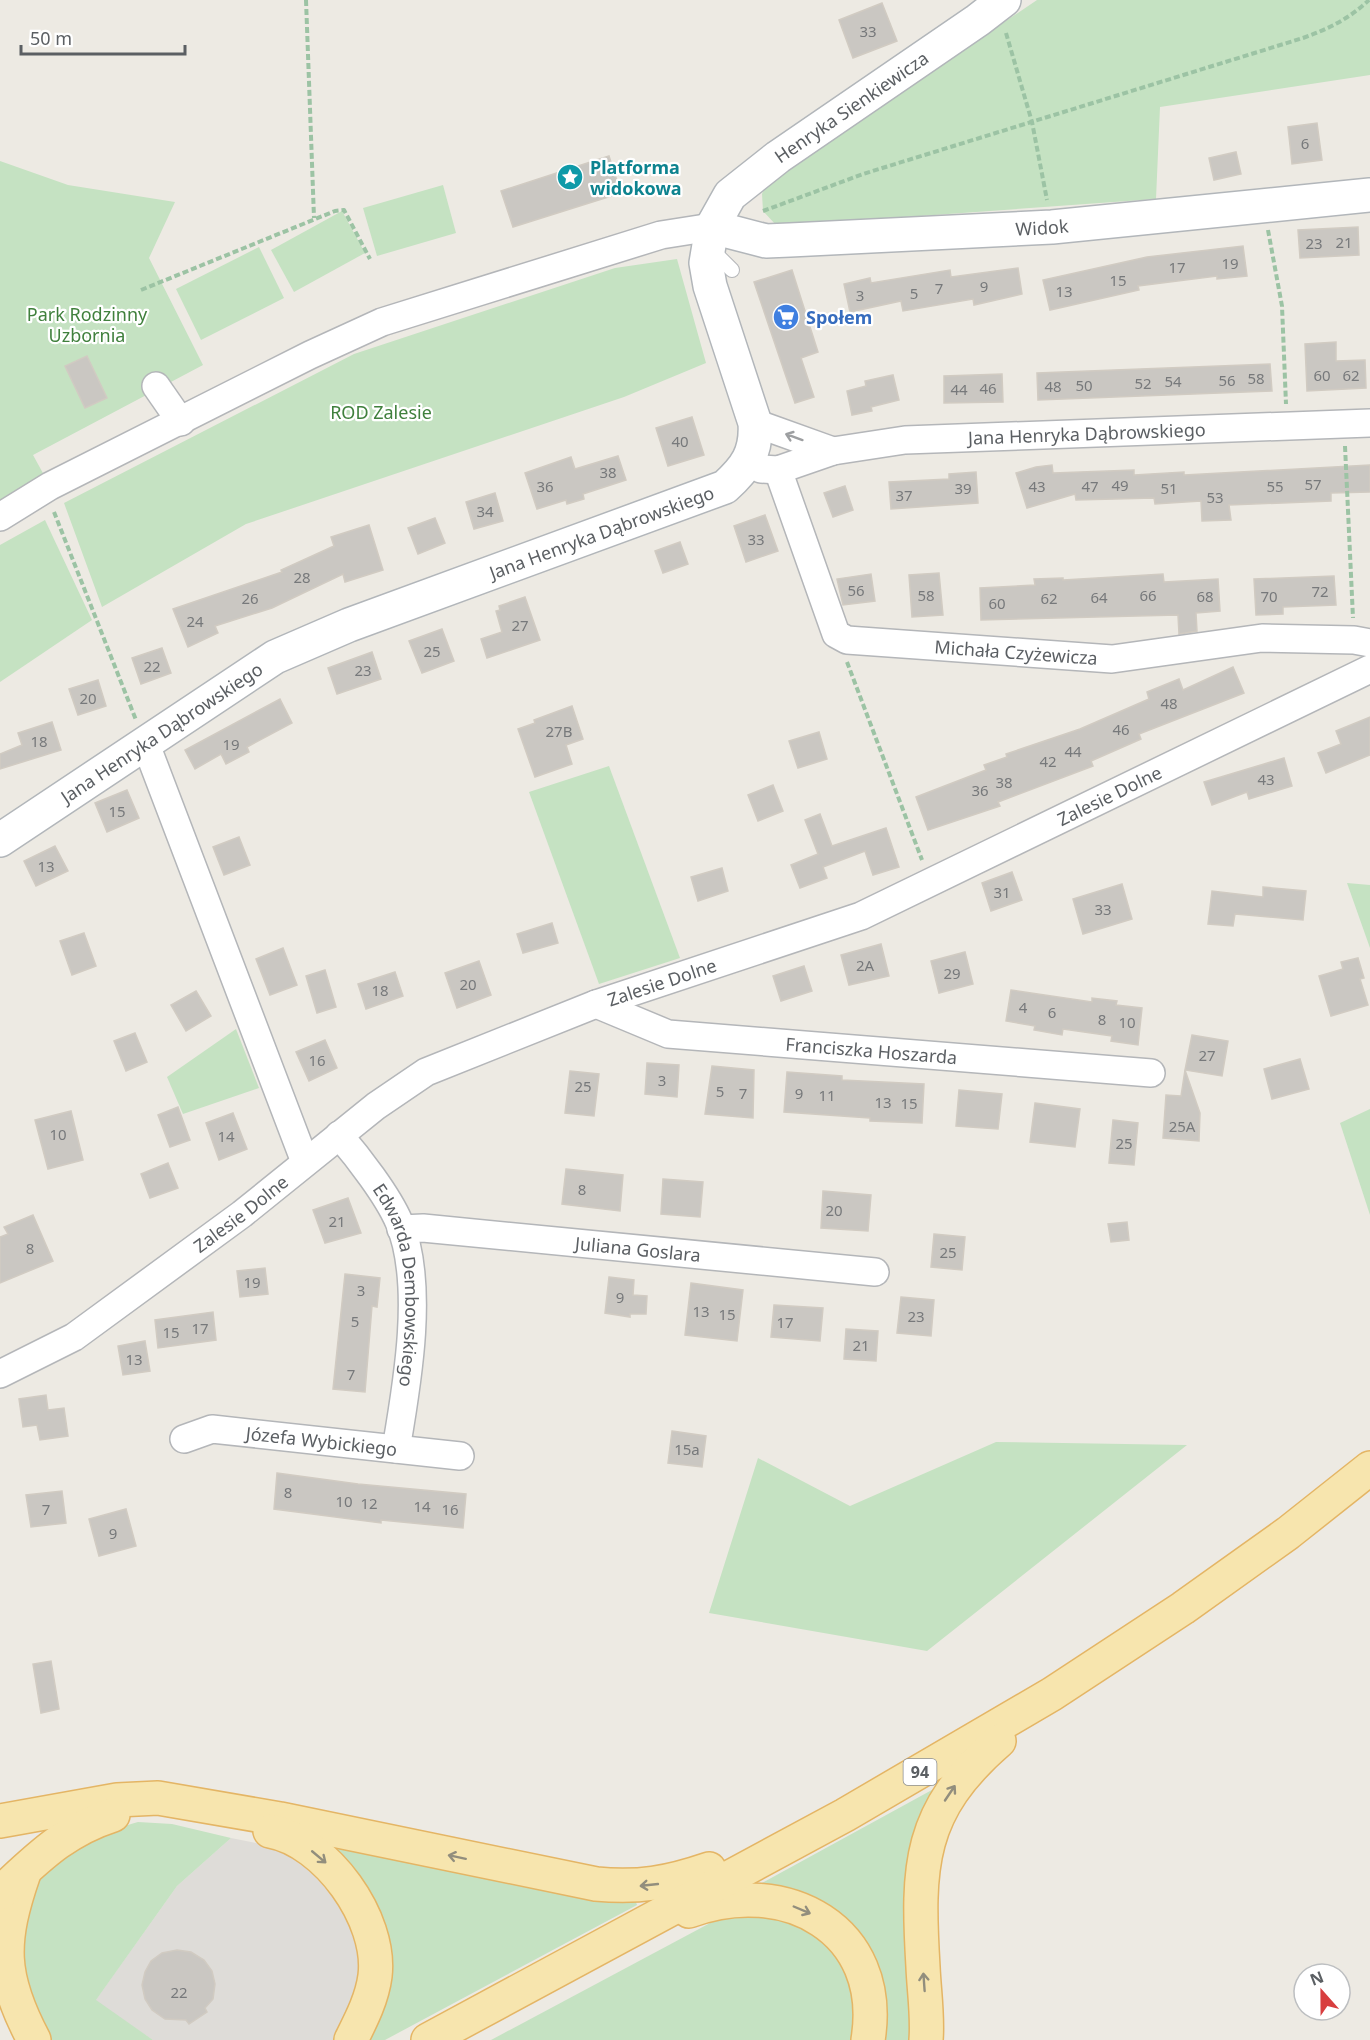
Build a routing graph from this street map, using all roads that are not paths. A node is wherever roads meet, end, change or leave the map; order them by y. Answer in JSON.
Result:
{"nodes":[{"id":1,"x":1003,"y":13,"type":"edge"},
{"id":2,"x":1370,"y":195,"type":"edge"},
{"id":3,"x":710,"y":237,"type":"junction"},
{"id":4,"x":732,"y":270,"type":"dead end"},
{"id":5,"x":156,"y":386,"type":"dead end"},
{"id":6,"x":181,"y":422,"type":"junction"},
{"id":7,"x":755,"y":423,"type":"junction"},
{"id":8,"x":1357,"y":424,"type":"edge"},
{"id":9,"x":833,"y":451,"type":"junction"},
{"id":10,"x":745,"y":469,"type":"junction"},
{"id":11,"x":778,"y":470,"type":"junction"},
{"id":12,"x":0,"y":516,"type":"edge"},
{"id":13,"x":1362,"y":641,"type":"edge"},
{"id":14,"x":1370,"y":669,"type":"edge"},
{"id":15,"x":145,"y":742,"type":"junction"},
{"id":16,"x":0,"y":840,"type":"edge"},
{"id":17,"x":596,"y":1004,"type":"junction"},
{"id":18,"x":1151,"y":1073,"type":"dead end"},
{"id":19,"x":339,"y":1135,"type":"junction"},
{"id":20,"x":305,"y":1162,"type":"junction"},
{"id":21,"x":401,"y":1229,"type":"junction"},
{"id":22,"x":875,"y":1272,"type":"dead end"},
{"id":23,"x":0,"y":1374,"type":"edge"},
{"id":24,"x":184,"y":1439,"type":"dead end"},
{"id":25,"x":396,"y":1449,"type":"junction"},
{"id":26,"x":460,"y":1455,"type":"dead end"},
{"id":27,"x":1370,"y":1468,"type":"edge"},
{"id":28,"x":1052,"y":1694,"type":"junction"},
{"id":29,"x":76,"y":1809,"type":"junction"},
{"id":30,"x":0,"y":1821,"type":"edge"},
{"id":31,"x":0,"y":1844,"type":"edge"},
{"id":32,"x":786,"y":1846,"type":"junction"},
{"id":33,"x":25,"y":1870,"type":"junction"},
{"id":34,"x":0,"y":1893,"type":"edge"},
{"id":35,"x":609,"y":1941,"type":"junction"},
{"id":36,"x":34,"y":2040,"type":"edge"},
{"id":37,"x":351,"y":2040,"type":"edge"},
{"id":38,"x":428,"y":2040,"type":"edge"},
{"id":39,"x":868,"y":2040,"type":"edge"},
{"id":40,"x":926,"y":2040,"type":"edge"}],
"edges":[{"from":1,"to":3,"type":"street","name":"Henryka Sienkiewicza"},
{"from":2,"to":3,"type":"street","name":"Widok"},
{"from":3,"to":4,"type":"lane"},
{"from":3,"to":6,"type":"street"},
{"from":3,"to":7,"type":"street"},
{"from":5,"to":6,"type":"street"},
{"from":6,"to":12,"type":"street"},
{"from":9,"to":7,"type":"street","one_way":true},
{"from":7,"to":10,"type":"street"},
{"from":8,"to":9,"type":"street","name":"Jana Henryka Dąbrowskiego"},
{"from":9,"to":11,"type":"street","name":"Jana Henryka Dąbrowskiego"},
{"from":10,"to":11,"type":"street","name":"Jana Henryka Dąbrowskiego"},
{"from":10,"to":15,"type":"street","name":"Jana Henryka Dąbrowskiego"},
{"from":11,"to":13,"type":"street","name":"Michała Czyżewicza"},
{"from":14,"to":17,"type":"street","name":"Zalesie Dolne"},
{"from":15,"to":16,"type":"street","name":"Jana Henryka Dąbrowskiego"},
{"from":15,"to":20,"type":"street"},
{"from":17,"to":18,"type":"street","name":"Franciszka Hoszarda"},
{"from":17,"to":19,"type":"street","name":"Zalesie Dolne"},
{"from":19,"to":20,"type":"street","name":"Zalesie Dolne"},
{"from":19,"to":21,"type":"street","name":"Edwarda Dembowskiego"},
{"from":20,"to":23,"type":"street","name":"Zalesie Dolne"},
{"from":21,"to":22,"type":"street","name":"Juliana Goslara"},
{"from":21,"to":25,"type":"street","name":"Edwarda Dembowskiego"},
{"from":24,"to":25,"type":"street","name":"Józefa Wybickiego"},
{"from":25,"to":26,"type":"street","name":"Józefa Wybickiego"},
{"from":27,"to":28,"type":"main road","number":"94"},
{"from":28,"to":32,"type":"main road","number":"94"},
{"from":40,"to":28,"type":"main road","one_way":true},
{"from":29,"to":30,"type":"main road"},
{"from":29,"to":31,"type":"main road"},
{"from":32,"to":29,"type":"main road","one_way":true},
{"from":32,"to":35,"type":"main road","number":"94"},
{"from":33,"to":34,"type":"main road"},
{"from":33,"to":36,"type":"main road"},
{"from":33,"to":37,"type":"main road","one_way":true},
{"from":35,"to":38,"type":"main road","number":"94"},
{"from":35,"to":39,"type":"main road","one_way":true}]}
